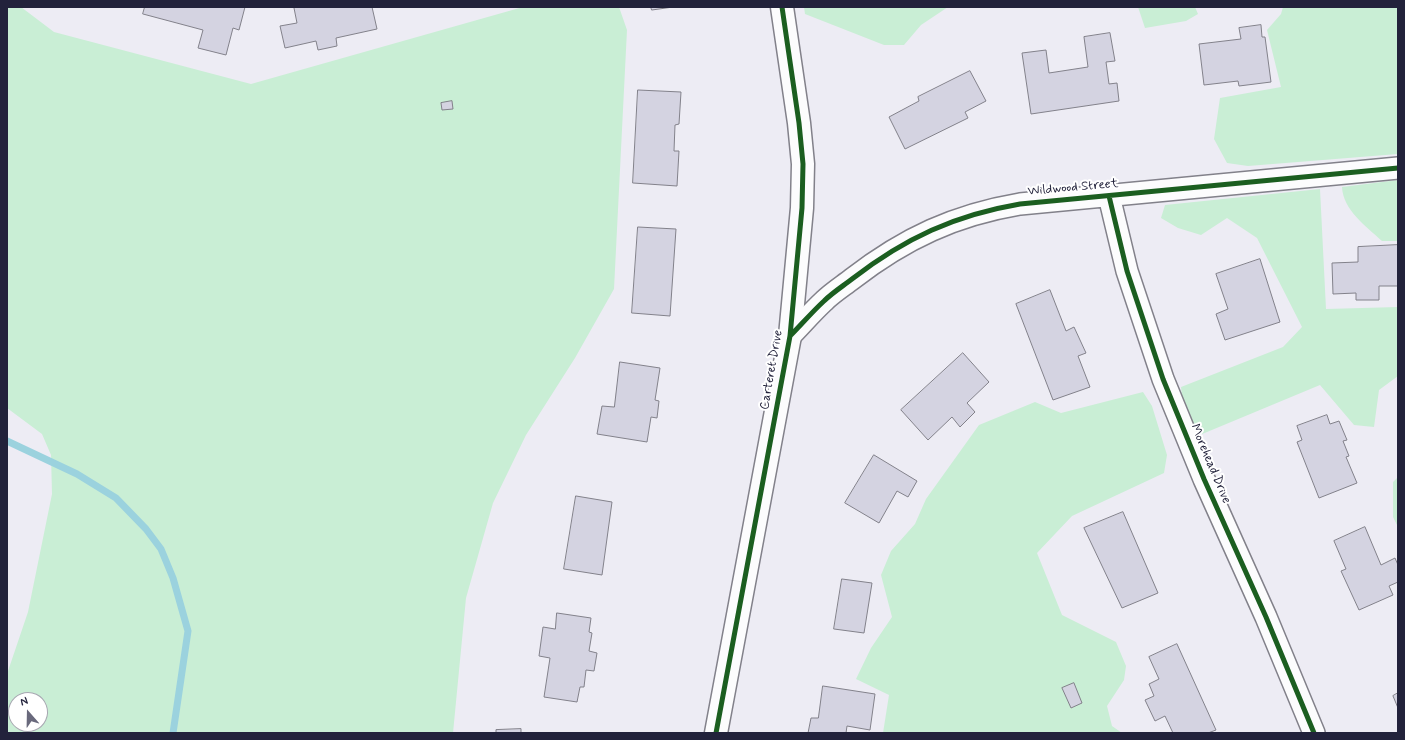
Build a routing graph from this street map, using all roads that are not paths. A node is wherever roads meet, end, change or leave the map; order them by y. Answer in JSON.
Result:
{"nodes":[{"id":1,"x":782,"y":7,"type":"edge"},
{"id":2,"x":1398,"y":168,"type":"edge"},
{"id":3,"x":1109,"y":196,"type":"junction"},
{"id":4,"x":790,"y":336,"type":"junction"},
{"id":5,"x":716,"y":733,"type":"edge"},
{"id":6,"x":1314,"y":733,"type":"edge"}],
"edges":[{"from":1,"to":4,"type":"street","name":"Carteret Drive"},
{"from":2,"to":3,"type":"street","name":"Wildwood Street"},
{"from":3,"to":4,"type":"street","name":"Wildwood Street"},
{"from":3,"to":6,"type":"street","name":"Morehead Drive"},
{"from":4,"to":5,"type":"street","name":"Carteret Drive"}]}
